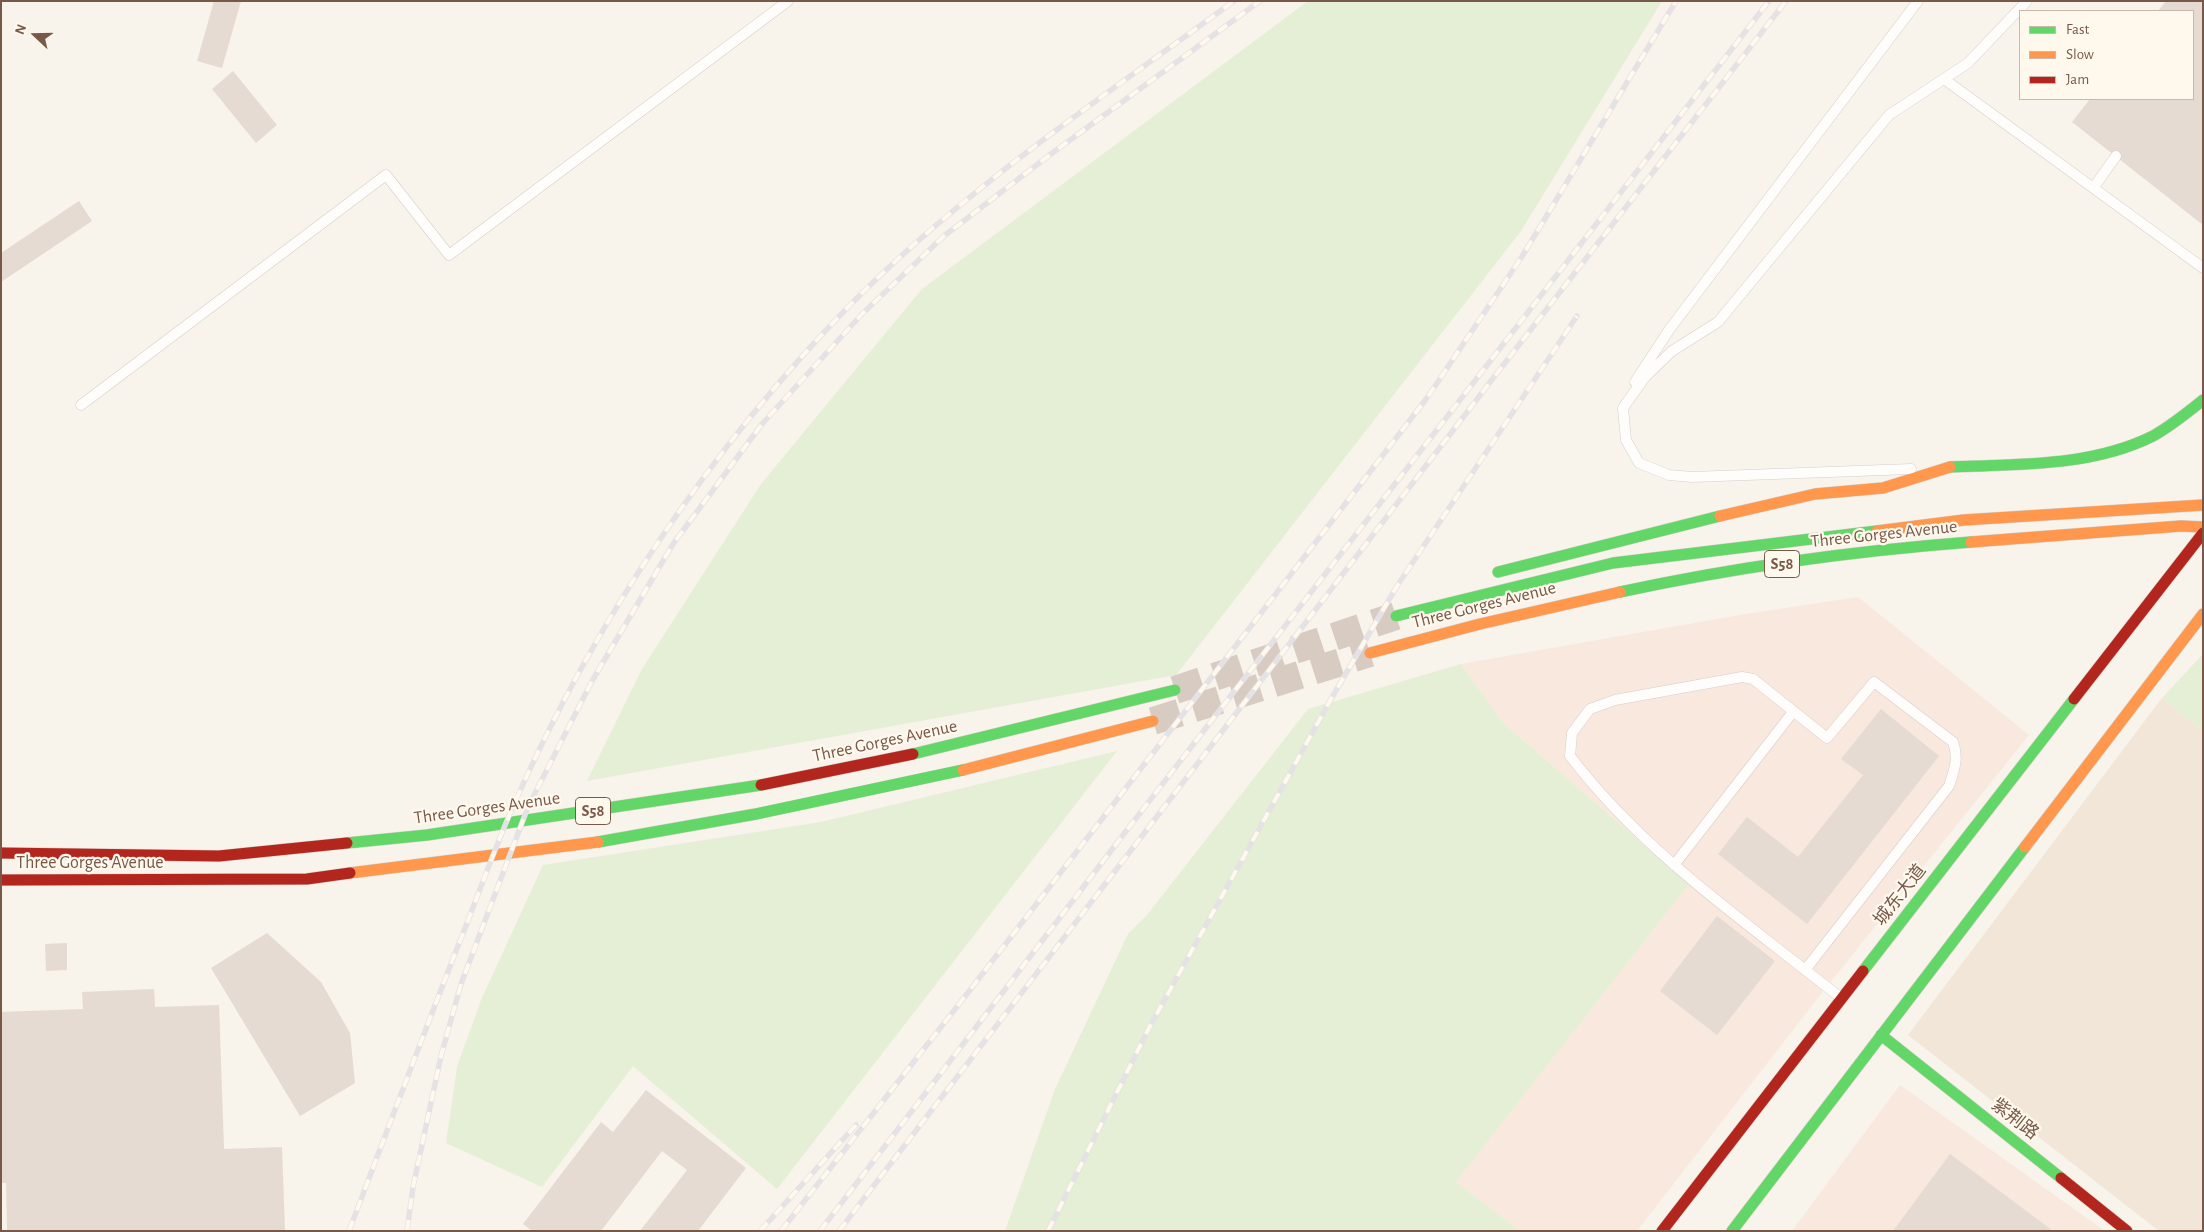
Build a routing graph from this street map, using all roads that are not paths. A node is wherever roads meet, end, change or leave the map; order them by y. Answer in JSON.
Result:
{"nodes":[{"id":1,"x":788,"y":1,"type":"edge"},
{"id":2,"x":1918,"y":1,"type":"edge"},
{"id":3,"x":2026,"y":1,"type":"edge"},
{"id":4,"x":1944,"y":79,"type":"junction"},
{"id":5,"x":2116,"y":156,"type":"dead end"},
{"id":6,"x":2094,"y":187,"type":"junction"},
{"id":7,"x":2203,"y":268,"type":"edge"},
{"id":8,"x":2203,"y":400,"type":"edge"},
{"id":9,"x":81,"y":404,"type":"dead end"},
{"id":10,"x":1623,"y":408,"type":"junction"},
{"id":11,"x":1950,"y":467,"type":"junction"},
{"id":12,"x":2203,"y":505,"type":"edge"},
{"id":13,"x":2203,"y":527,"type":"edge"},
{"id":14,"x":2203,"y":533,"type":"edge"},
{"id":15,"x":1487,"y":576,"type":"dead end"},
{"id":16,"x":1459,"y":588,"type":"dead end"},
{"id":17,"x":2203,"y":614,"type":"edge"},
{"id":18,"x":1370,"y":653,"type":"tunnel mouth"},
{"id":19,"x":1175,"y":690,"type":"tunnel mouth"},
{"id":20,"x":1793,"y":712,"type":"junction"},
{"id":21,"x":1152,"y":721,"type":"tunnel mouth"},
{"id":22,"x":1,"y":854,"type":"edge"},
{"id":23,"x":1674,"y":865,"type":"junction"},
{"id":24,"x":1,"y":880,"type":"edge"},
{"id":25,"x":1805,"y":970,"type":"junction"},
{"id":26,"x":1842,"y":999,"type":"junction"},
{"id":27,"x":1881,"y":1035,"type":"junction"},
{"id":28,"x":1662,"y":1231,"type":"edge"},
{"id":29,"x":1732,"y":1231,"type":"edge"},
{"id":30,"x":2127,"y":1231,"type":"edge"}],
"edges":[{"from":1,"to":9,"type":"lane"},
{"from":2,"to":10,"type":"lane"},
{"from":3,"to":4,"type":"lane"},
{"from":4,"to":6,"type":"lane"},
{"from":4,"to":10,"type":"lane"},
{"from":5,"to":6,"type":"lane"},
{"from":6,"to":7,"type":"lane"},
{"from":8,"to":11,"type":"main road"},
{"from":10,"to":11,"type":"lane"},
{"from":11,"to":15,"type":"main road"},
{"from":12,"to":16,"type":"main road","name":"Three Gorges Avenue","number":"S58"},
{"from":13,"to":18,"type":"main road","name":"Three Gorges Avenue","number":"S58"},
{"from":14,"to":26,"type":"main road","name":"城东大道"},
{"from":17,"to":27,"type":"main road"},
{"from":19,"to":22,"type":"main road","name":"Three Gorges Avenue","number":"S58"},
{"from":20,"to":23,"type":"lane"},
{"from":20,"to":23,"type":"lane"},
{"from":20,"to":25,"type":"lane"},
{"from":21,"to":24,"type":"main road","name":"Three Gorges Avenue","number":"S58"},
{"from":23,"to":25,"type":"lane"},
{"from":25,"to":26,"type":"lane"},
{"from":26,"to":28,"type":"main road","name":"城东大道"},
{"from":27,"to":29,"type":"main road"},
{"from":27,"to":30,"type":"main road","name":"紫荆路"}]}
